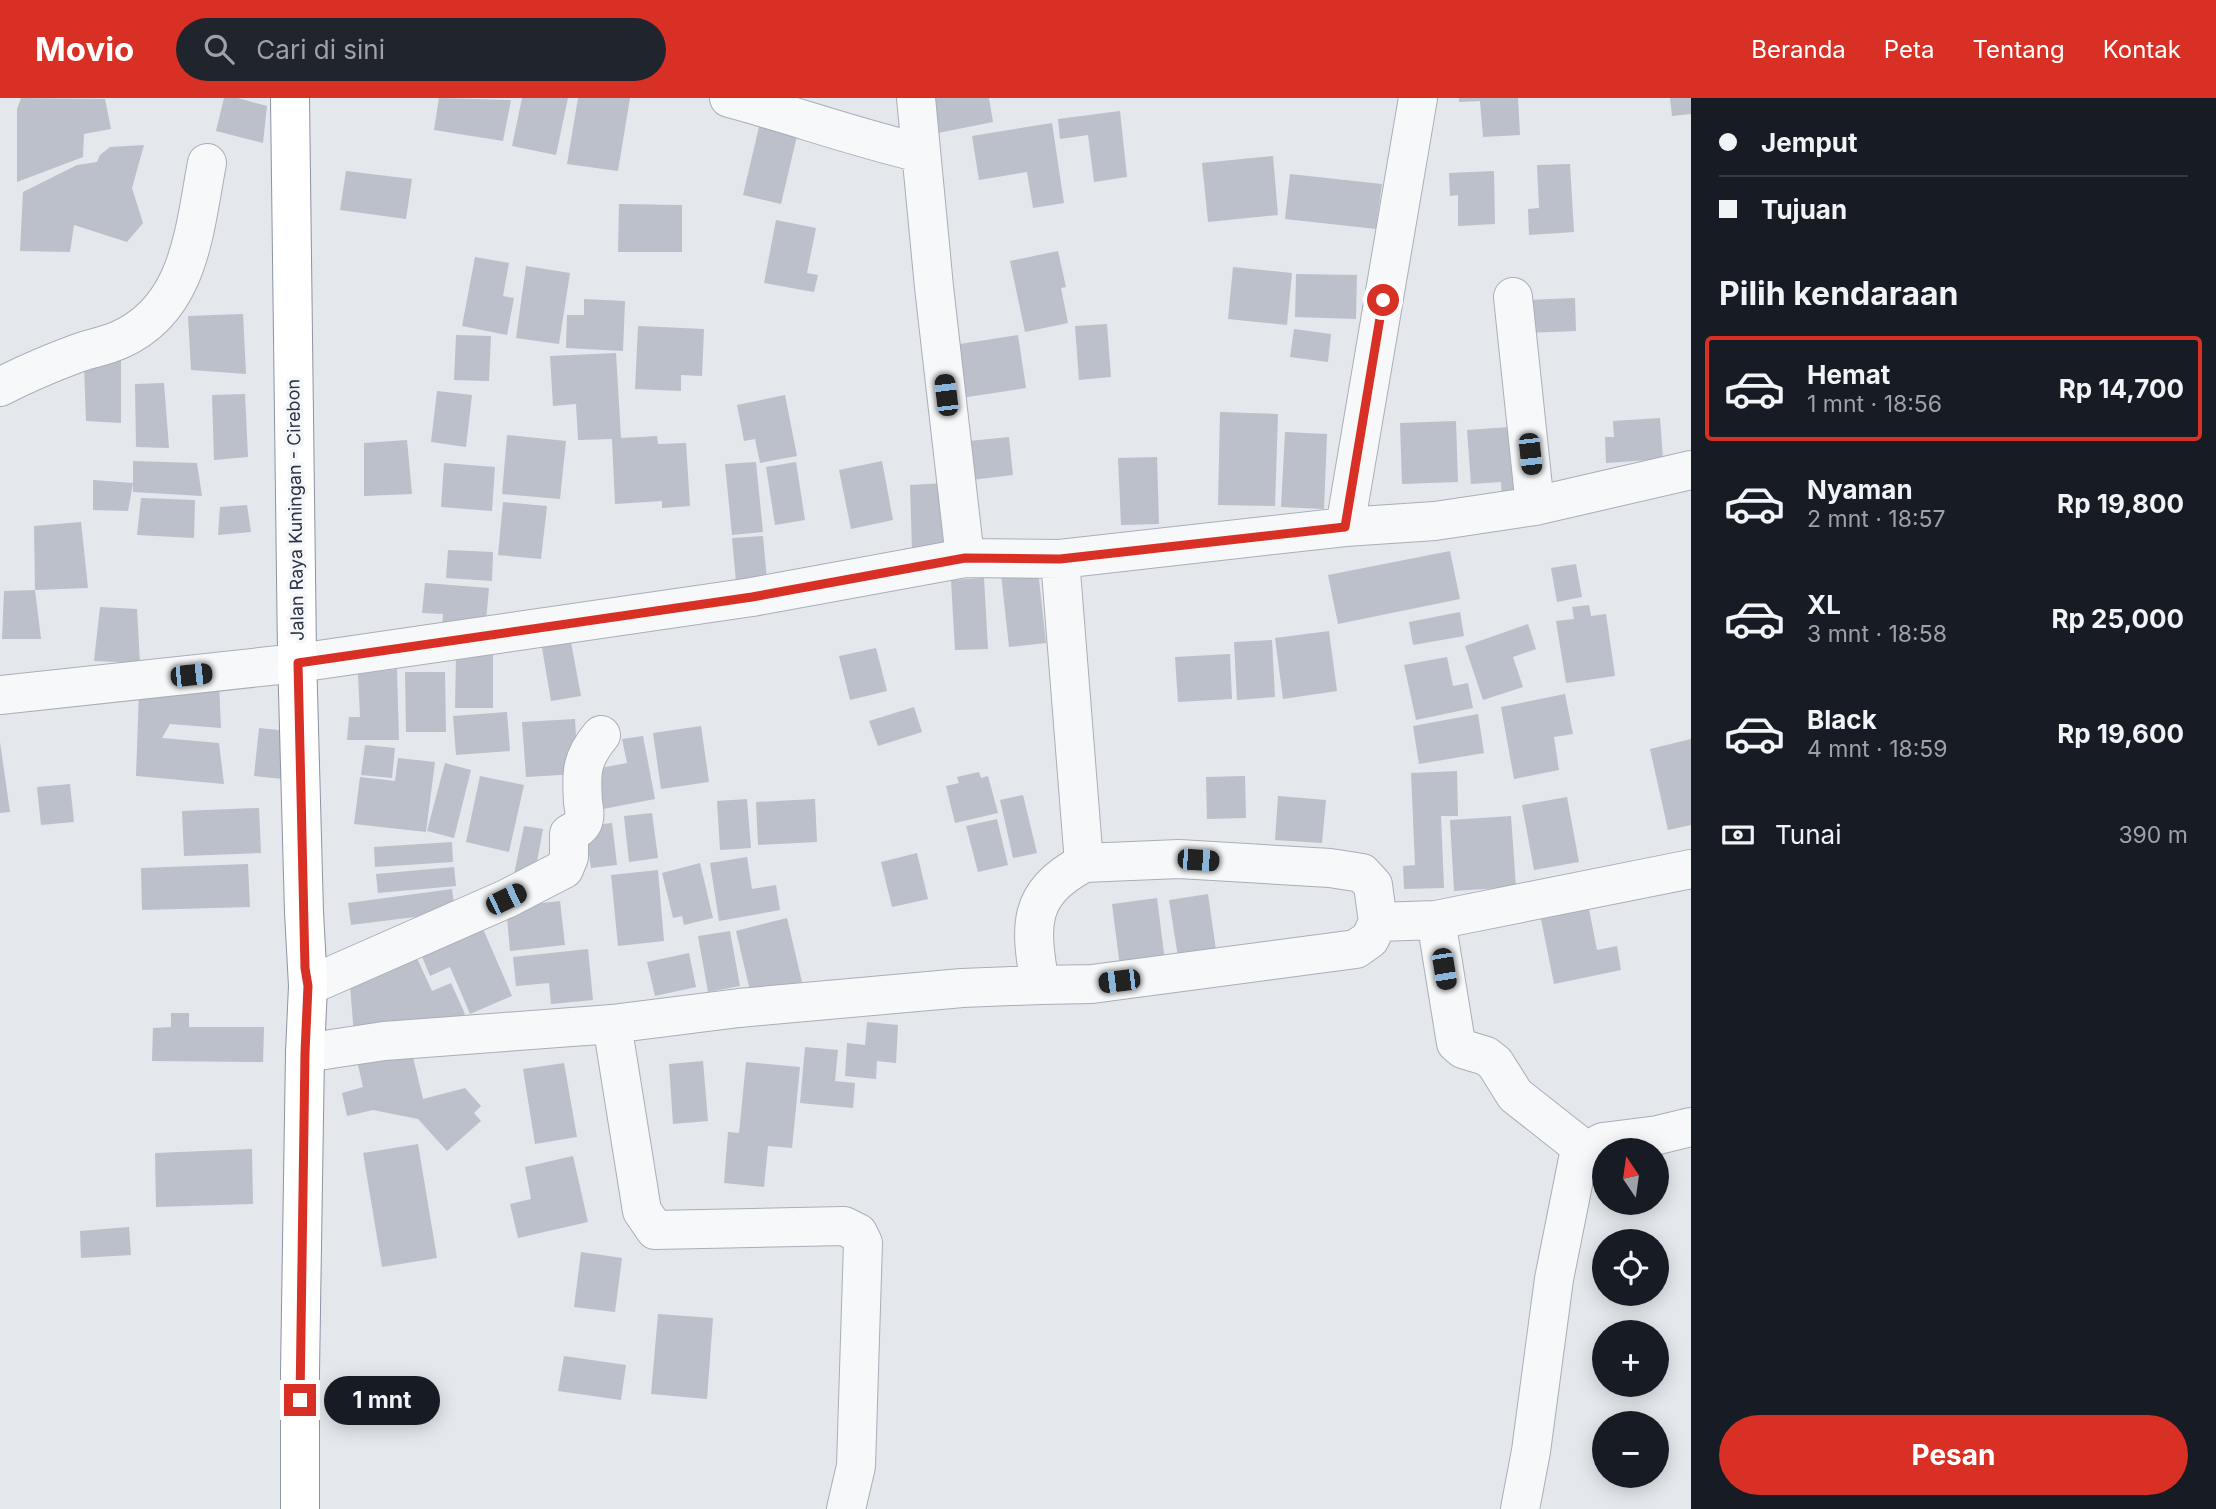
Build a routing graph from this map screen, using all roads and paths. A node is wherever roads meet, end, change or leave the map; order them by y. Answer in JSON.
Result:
{"nodes":[{"id":1,"x":290,"y":98,"type":"edge"},
{"id":2,"x":729,"y":98,"type":"edge"},
{"id":3,"x":916,"y":98,"type":"edge"},
{"id":4,"x":1418,"y":98,"type":"edge"},
{"id":5,"x":921,"y":153,"type":"junction"},
{"id":6,"x":207,"y":163,"type":"dead end"},
{"id":7,"x":1513,"y":297,"type":"dead end"},
{"id":8,"x":0,"y":387,"type":"edge"},
{"id":9,"x":1691,"y":470,"type":"edge"},
{"id":10,"x":1535,"y":506,"type":"junction"},
{"id":11,"x":1345,"y":527,"type":"junction"},
{"id":12,"x":965,"y":558,"type":"junction"},
{"id":13,"x":1060,"y":559,"type":"junction"},
{"id":14,"x":298,"y":663,"type":"junction"},
{"id":15,"x":0,"y":695,"type":"edge"},
{"id":16,"x":601,"y":735,"type":"dead end"},
{"id":17,"x":1084,"y":863,"type":"junction"},
{"id":18,"x":1691,"y":869,"type":"edge"},
{"id":19,"x":1436,"y":920,"type":"junction"},
{"id":20,"x":1378,"y":922,"type":"junction"},
{"id":21,"x":307,"y":977,"type":"junction"},
{"id":22,"x":1040,"y":985,"type":"junction"},
{"id":23,"x":612,"y":1024,"type":"junction"},
{"id":24,"x":305,"y":1053,"type":"junction"},
{"id":25,"x":1691,"y":1127,"type":"edge"},
{"id":26,"x":1586,"y":1151,"type":"junction"},
{"id":27,"x":300,"y":1509,"type":"edge"},
{"id":28,"x":846,"y":1509,"type":"edge"},
{"id":29,"x":1520,"y":1509,"type":"edge"}],
"edges":[{"from":1,"to":14,"type":"highway","name":"Jalan Raya Kuningan - Cirebon"},
{"from":2,"to":5,"type":"street"},
{"from":3,"to":5,"type":"street"},
{"from":4,"to":11,"type":"street"},
{"from":5,"to":12,"type":"street"},
{"from":6,"to":8,"type":"street"},
{"from":7,"to":10,"type":"street"},
{"from":9,"to":10,"type":"street"},
{"from":10,"to":11,"type":"street"},
{"from":11,"to":13,"type":"street"},
{"from":12,"to":13,"type":"street"},
{"from":12,"to":14,"type":"street"},
{"from":13,"to":17,"type":"street"},
{"from":14,"to":15,"type":"street"},
{"from":14,"to":21,"type":"highway","name":"Jalan Raya Kuningan - Cirebon"},
{"from":16,"to":21,"type":"street"},
{"from":17,"to":20,"type":"street"},
{"from":17,"to":22,"type":"street"},
{"from":18,"to":19,"type":"street"},
{"from":19,"to":20,"type":"street"},
{"from":19,"to":26,"type":"street"},
{"from":20,"to":22,"type":"street"},
{"from":21,"to":24,"type":"highway","name":"Jalan Raya Kuningan - Cirebon"},
{"from":22,"to":23,"type":"street"},
{"from":23,"to":24,"type":"street"},
{"from":23,"to":28,"type":"street"},
{"from":24,"to":27,"type":"highway","name":"Jalan Raya Kuningan - Cirebon"},
{"from":25,"to":26,"type":"street"},
{"from":26,"to":29,"type":"street"}]}
